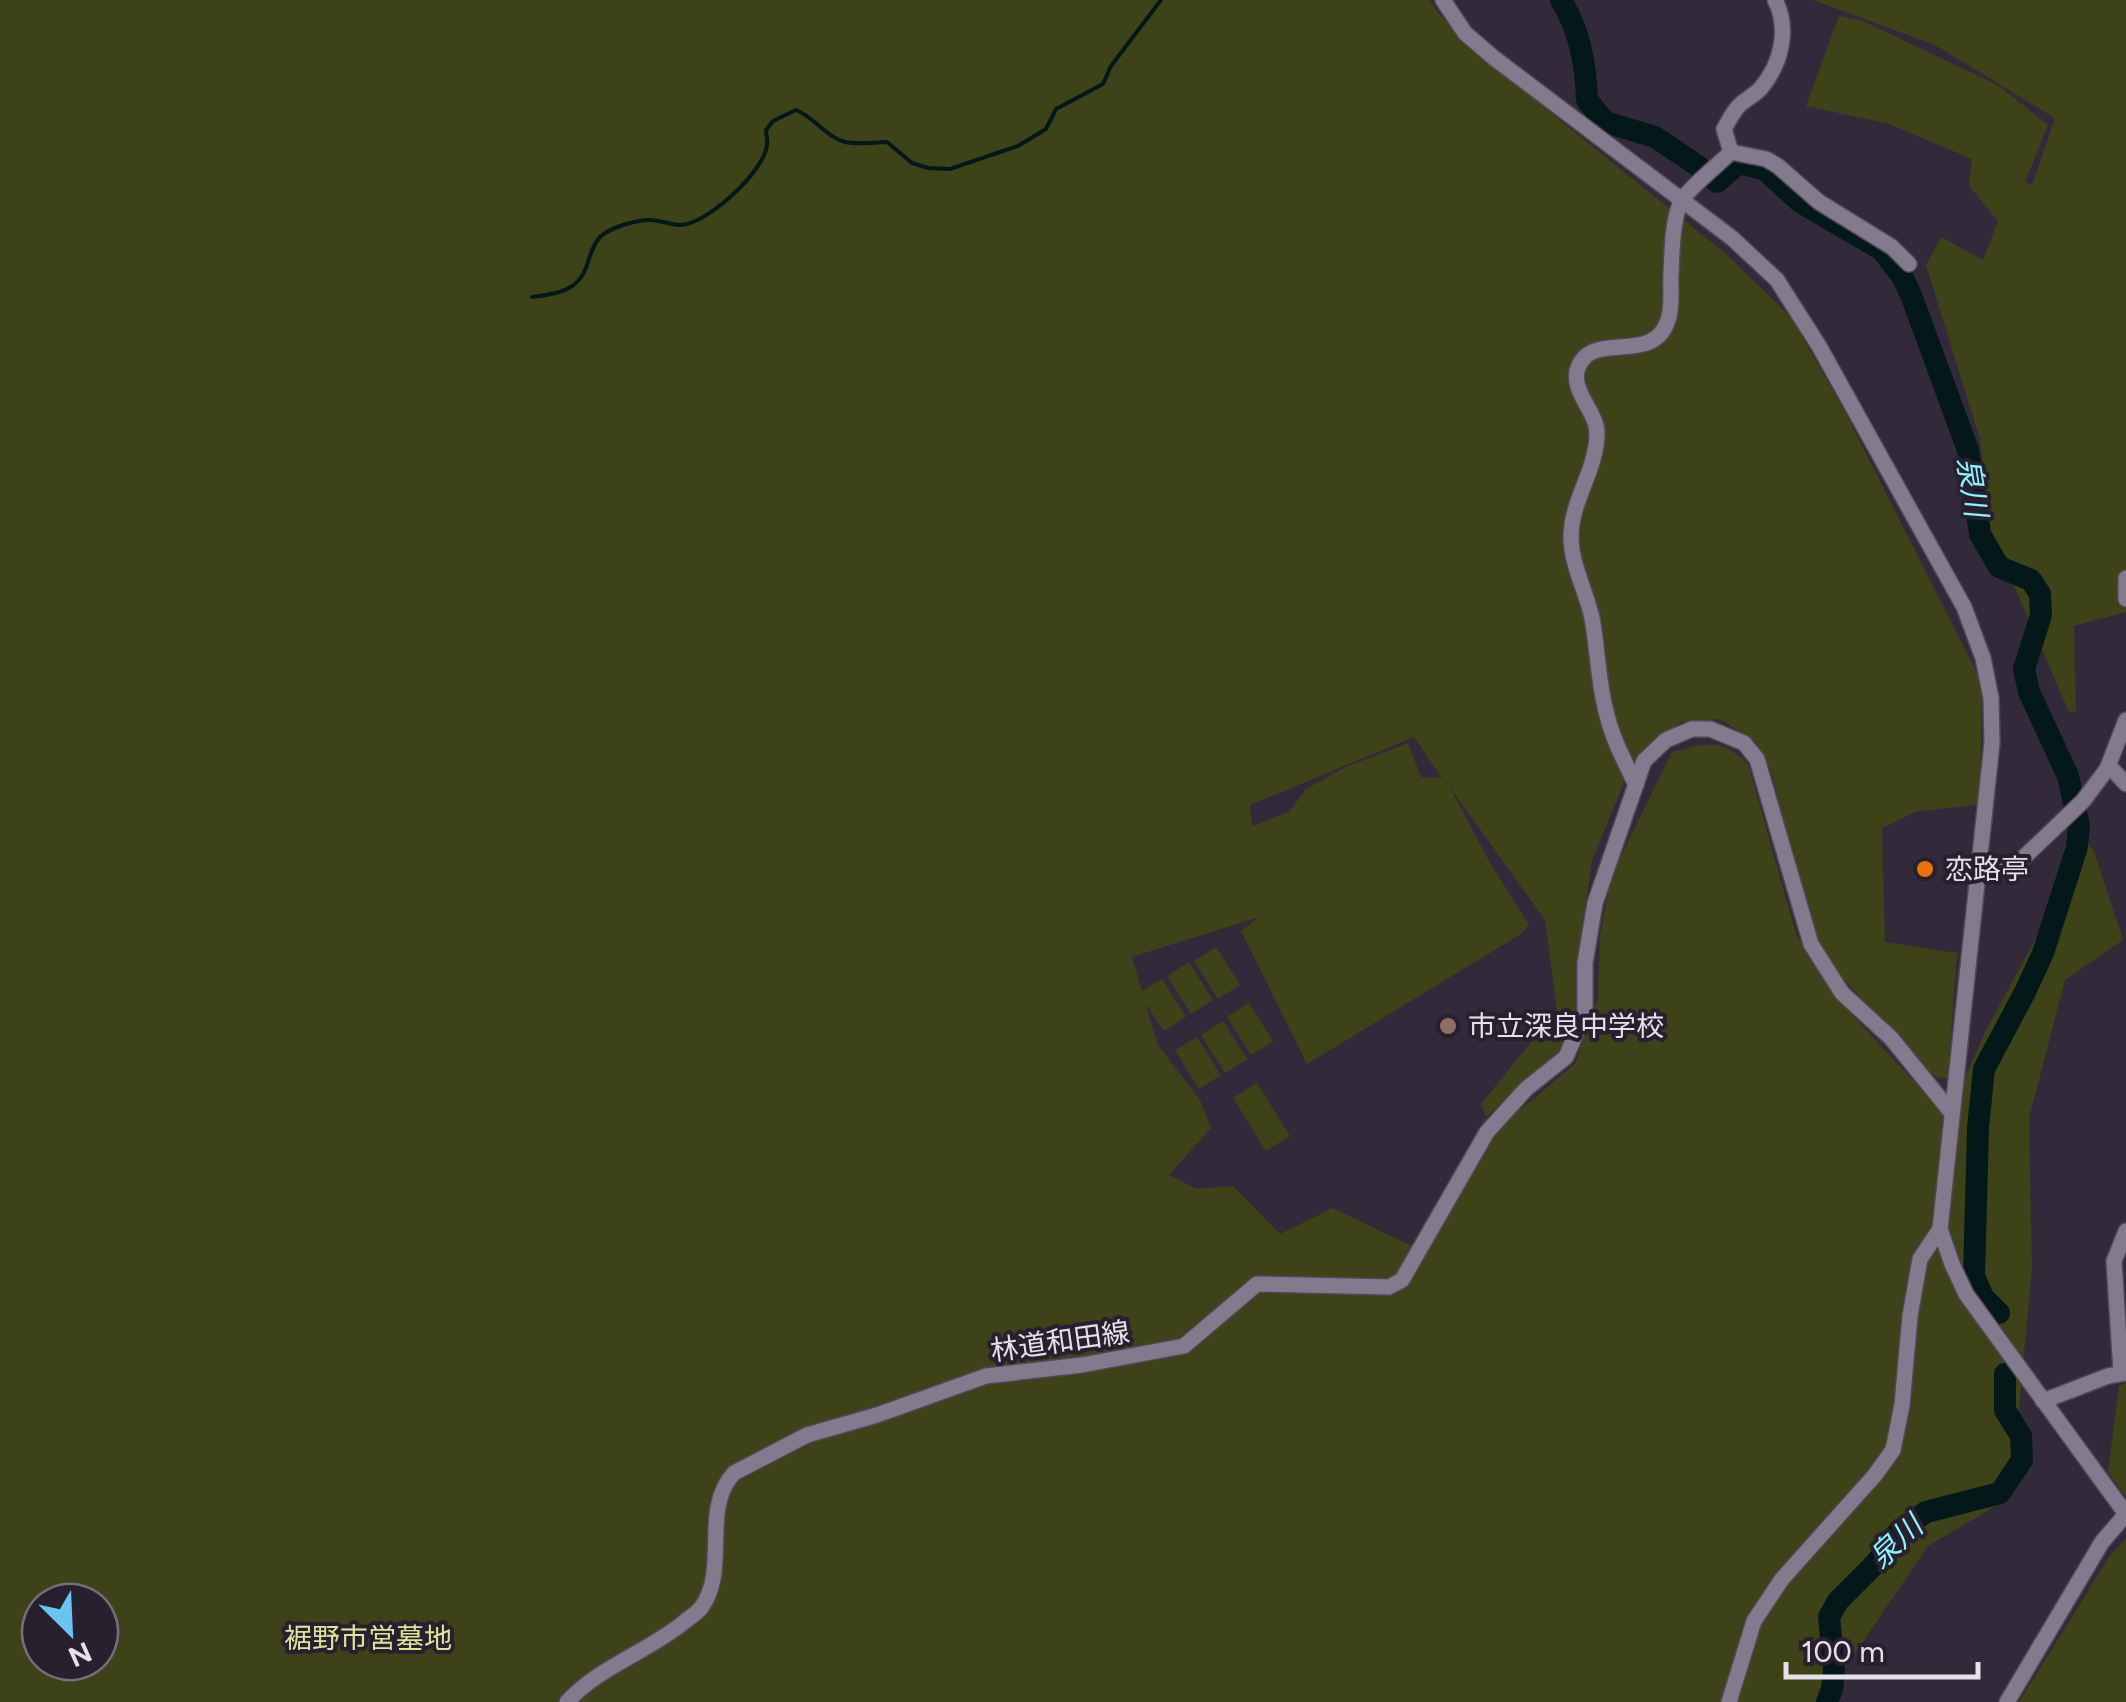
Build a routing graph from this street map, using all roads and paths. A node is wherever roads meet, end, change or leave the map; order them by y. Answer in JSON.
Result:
{"nodes":[{"id":1,"x":1443,"y":0,"type":"edge"},
{"id":2,"x":1775,"y":0,"type":"edge"},
{"id":3,"x":1731,"y":152,"type":"junction"},
{"id":4,"x":1682,"y":200,"type":"junction"},
{"id":5,"x":1909,"y":264,"type":"dead end"},
{"id":6,"x":2126,"y":578,"type":"edge"},
{"id":7,"x":2126,"y":595,"type":"edge"},
{"id":8,"x":2126,"y":720,"type":"edge"},
{"id":9,"x":2106,"y":769,"type":"junction"},
{"id":10,"x":2126,"y":784,"type":"edge"},
{"id":11,"x":1636,"y":785,"type":"junction"},
{"id":12,"x":1980,"y":870,"type":"junction"},
{"id":13,"x":1951,"y":1112,"type":"junction"},
{"id":14,"x":1940,"y":1230,"type":"junction"},
{"id":15,"x":2126,"y":1231,"type":"edge"},
{"id":16,"x":2123,"y":1372,"type":"edge"},
{"id":17,"x":2043,"y":1400,"type":"junction"},
{"id":18,"x":2126,"y":1514,"type":"edge"},
{"id":19,"x":568,"y":1702,"type":"edge"},
{"id":20,"x":1729,"y":1702,"type":"edge"},
{"id":21,"x":2007,"y":1702,"type":"edge"}],
"edges":[{"from":1,"to":4,"type":"street"},
{"from":2,"to":3,"type":"street"},
{"from":3,"to":4,"type":"street"},
{"from":3,"to":5,"type":"street"},
{"from":4,"to":11,"type":"street"},
{"from":4,"to":12,"type":"street"},
{"from":6,"to":7,"type":"street"},
{"from":8,"to":9,"type":"street"},
{"from":9,"to":10,"type":"street"},
{"from":9,"to":12,"type":"street"},
{"from":11,"to":13,"type":"street"},
{"from":11,"to":19,"type":"street","name":"林道和田線"},
{"from":12,"to":13,"type":"street"},
{"from":13,"to":14,"type":"street"},
{"from":14,"to":17,"type":"street"},
{"from":14,"to":20,"type":"street"},
{"from":15,"to":16,"type":"street"},
{"from":16,"to":17,"type":"street"},
{"from":17,"to":18,"type":"street"},
{"from":18,"to":21,"type":"street"}]}
